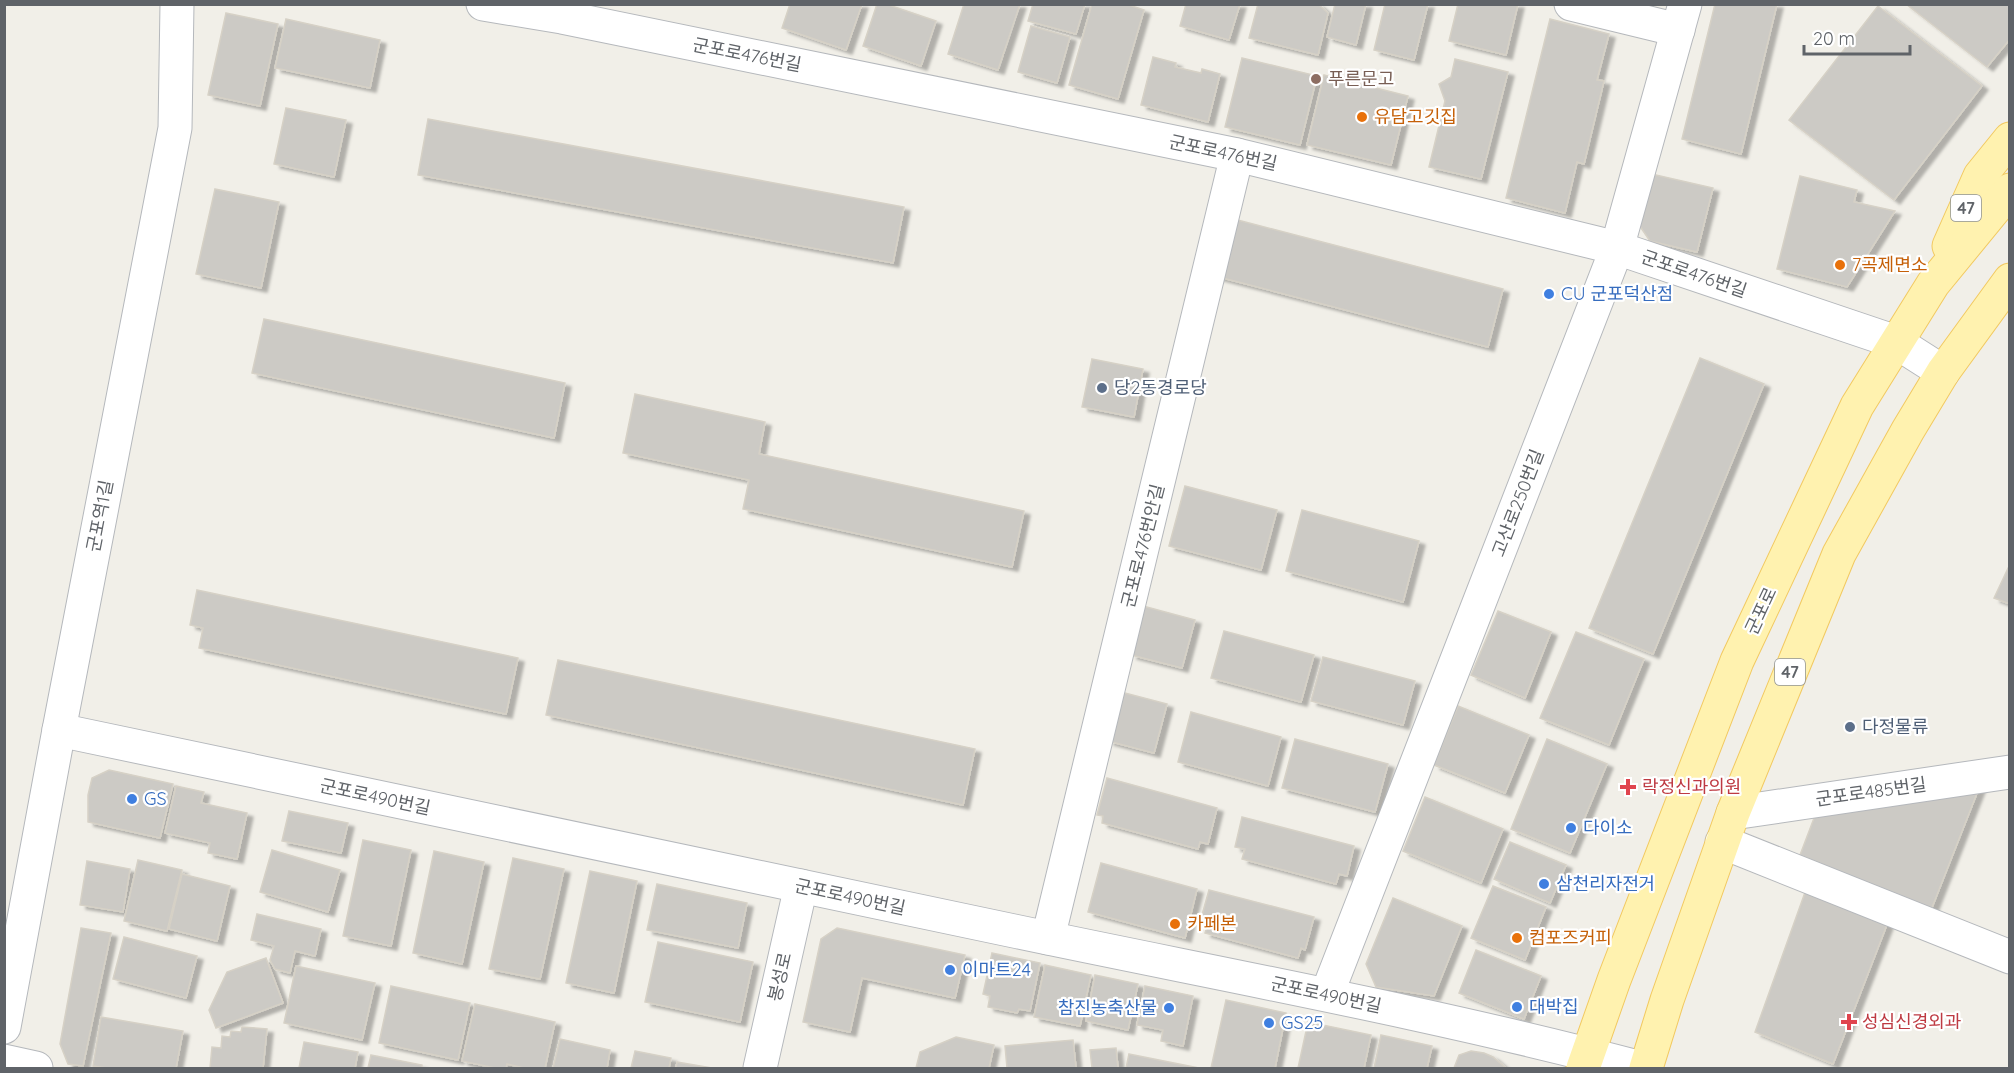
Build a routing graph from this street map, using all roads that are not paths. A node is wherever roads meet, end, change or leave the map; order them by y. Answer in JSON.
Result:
{"nodes":[{"id":1,"x":177,"y":4,"type":"edge"},
{"id":2,"x":483,"y":4,"type":"edge"},
{"id":3,"x":1571,"y":4,"type":"edge"},
{"id":4,"x":563,"y":11,"type":"edge"},
{"id":5,"x":1682,"y":17,"type":"edge"},
{"id":6,"x":2010,"y":139,"type":"edge"},
{"id":7,"x":1237,"y":155,"type":"junction"},
{"id":8,"x":2010,"y":190,"type":"edge"},
{"id":9,"x":1617,"y":248,"type":"junction"},
{"id":10,"x":1933,"y":285,"type":"junction"},
{"id":11,"x":2004,"y":291,"type":"edge"},
{"id":12,"x":1896,"y":342,"type":"junction"},
{"id":13,"x":1942,"y":372,"type":"junction"},
{"id":14,"x":59,"y":730,"type":"junction"},
{"id":15,"x":2010,"y":772,"type":"edge"},
{"id":16,"x":1727,"y":827,"type":"junction"},
{"id":17,"x":801,"y":886,"type":"junction"},
{"id":18,"x":1048,"y":938,"type":"junction"},
{"id":19,"x":2010,"y":957,"type":"edge"},
{"id":20,"x":1327,"y":994,"type":"junction"},
{"id":21,"x":4,"y":1027,"type":"edge"},
{"id":22,"x":4,"y":1061,"type":"edge"},
{"id":23,"x":1585,"y":1061,"type":"edge"},
{"id":24,"x":36,"y":1068,"type":"edge"},
{"id":25,"x":760,"y":1068,"type":"edge"},
{"id":26,"x":1641,"y":1068,"type":"edge"},
{"id":27,"x":1646,"y":1068,"type":"edge"}],
"edges":[{"from":1,"to":14,"type":"street","name":"군포역1길"},
{"from":2,"to":4,"type":"street","name":"군포로476번길"},
{"from":3,"to":5,"type":"street"},
{"from":4,"to":7,"type":"street","name":"군포로476번길"},
{"from":5,"to":9,"type":"street","name":"고산로250번길"},
{"from":6,"to":10,"type":"main road","number":"47"},
{"from":7,"to":9,"type":"street","name":"군포로476번길"},
{"from":7,"to":18,"type":"street","name":"군포로476번안길"},
{"from":8,"to":10,"type":"main road","name":"군포로","number":"47"},
{"from":9,"to":12,"type":"street","name":"군포로476번길"},
{"from":9,"to":20,"type":"street","name":"고산로250번길"},
{"from":10,"to":12,"type":"main road","name":"군포로","number":"47"},
{"from":11,"to":13,"type":"main road","number":"47"},
{"from":12,"to":13,"type":"street","name":"군포로476번길"},
{"from":12,"to":23,"type":"main road","name":"군포로","number":"47"},
{"from":13,"to":16,"type":"main road","number":"47"},
{"from":14,"to":17,"type":"street","name":"군포로490번길"},
{"from":14,"to":21,"type":"street","name":"군포역1길"},
{"from":15,"to":16,"type":"street","name":"군포로485번길"},
{"from":16,"to":19,"type":"street"},
{"from":16,"to":27,"type":"main road","number":"47"},
{"from":17,"to":18,"type":"street","name":"군포로490번길"},
{"from":17,"to":25,"type":"street","name":"봉성로"},
{"from":18,"to":20,"type":"street","name":"군포로490번길"},
{"from":20,"to":23,"type":"street","name":"군포로490번길"},
{"from":22,"to":24,"type":"street"},
{"from":23,"to":26,"type":"street","name":"군포로490번길"}]}
